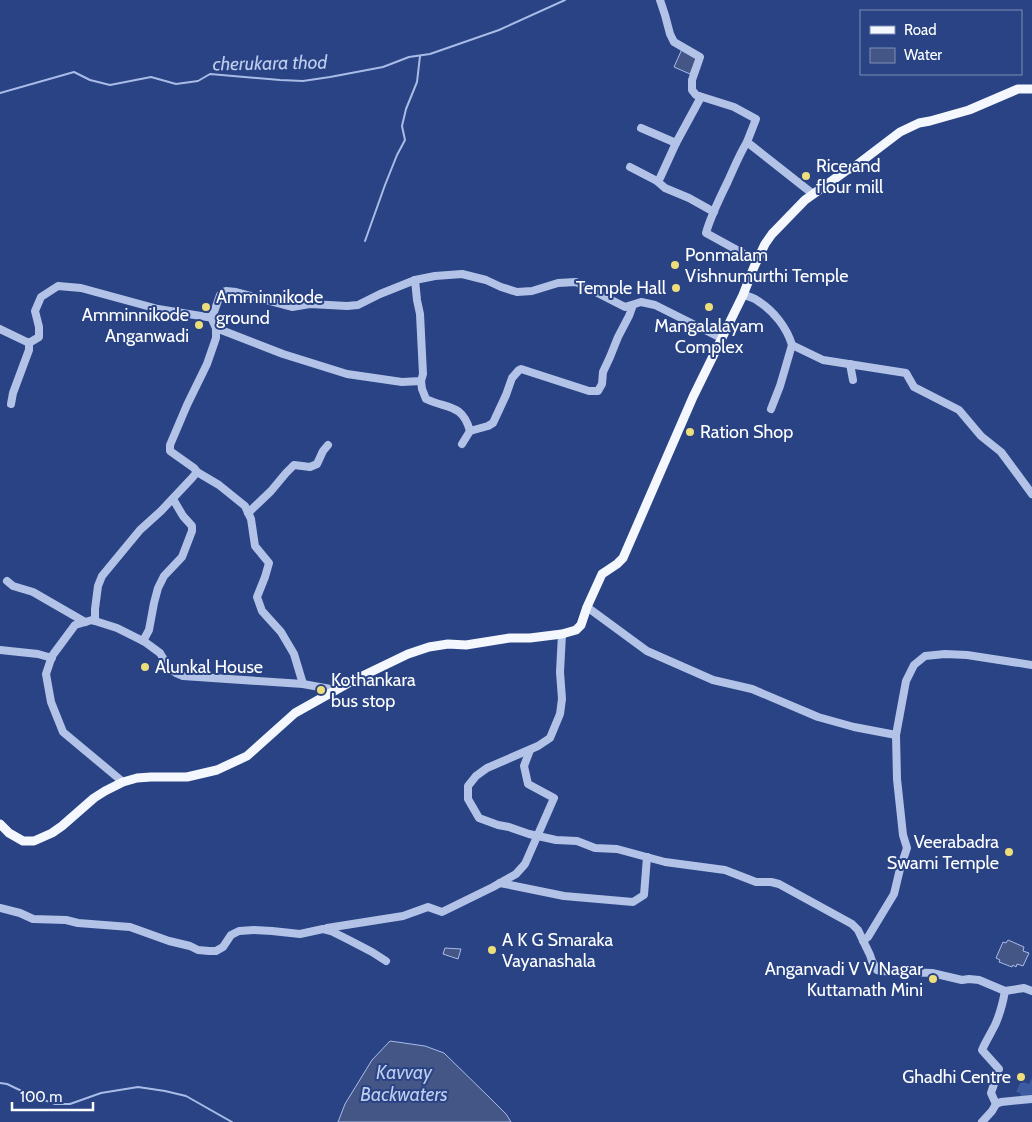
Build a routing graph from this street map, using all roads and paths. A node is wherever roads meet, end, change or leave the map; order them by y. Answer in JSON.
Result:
{"nodes":[{"id":1,"x":660,"y":0,"type":"edge"},
{"id":2,"x":1032,"y":89,"type":"edge"},
{"id":3,"x":701,"y":97,"type":"junction"},
{"id":4,"x":641,"y":128,"type":"dead end"},
{"id":5,"x":747,"y":142,"type":"junction"},
{"id":6,"x":676,"y":143,"type":"junction"},
{"id":7,"x":630,"y":167,"type":"dead end"},
{"id":8,"x":657,"y":181,"type":"junction"},
{"id":9,"x":813,"y":194,"type":"junction"},
{"id":10,"x":714,"y":212,"type":"junction"},
{"id":11,"x":757,"y":261,"type":"junction"},
{"id":12,"x":415,"y":280,"type":"junction"},
{"id":13,"x":743,"y":295,"type":"junction"},
{"id":14,"x":633,"y":304,"type":"junction"},
{"id":15,"x":211,"y":317,"type":"junction"},
{"id":16,"x":216,"y":328,"type":"junction"},
{"id":17,"x":0,"y":330,"type":"edge"},
{"id":18,"x":721,"y":338,"type":"junction"},
{"id":19,"x":29,"y":343,"type":"junction"},
{"id":20,"x":792,"y":345,"type":"junction"},
{"id":21,"x":850,"y":364,"type":"junction"},
{"id":22,"x":853,"y":380,"type":"dead end"},
{"id":23,"x":421,"y":381,"type":"junction"},
{"id":24,"x":11,"y":404,"type":"dead end"},
{"id":25,"x":771,"y":409,"type":"dead end"},
{"id":26,"x":470,"y":431,"type":"junction"},
{"id":27,"x":462,"y":444,"type":"dead end"},
{"id":28,"x":328,"y":445,"type":"dead end"},
{"id":29,"x":197,"y":472,"type":"junction"},
{"id":30,"x":1032,"y":494,"type":"edge"},
{"id":31,"x":173,"y":499,"type":"junction"},
{"id":32,"x":248,"y":513,"type":"junction"},
{"id":33,"x":6,"y":581,"type":"dead end"},
{"id":34,"x":587,"y":607,"type":"junction"},
{"id":35,"x":95,"y":621,"type":"junction"},
{"id":36,"x":85,"y":622,"type":"junction"},
{"id":37,"x":562,"y":634,"type":"junction"},
{"id":38,"x":143,"y":641,"type":"junction"},
{"id":39,"x":0,"y":650,"type":"edge"},
{"id":40,"x":52,"y":658,"type":"junction"},
{"id":41,"x":1032,"y":665,"type":"edge"},
{"id":42,"x":303,"y":684,"type":"junction"},
{"id":43,"x":336,"y":690,"type":"junction"},
{"id":44,"x":896,"y":735,"type":"junction"},
{"id":45,"x":530,"y":750,"type":"junction"},
{"id":46,"x":123,"y":782,"type":"junction"},
{"id":47,"x":0,"y":824,"type":"edge"},
{"id":48,"x":537,"y":836,"type":"junction"},
{"id":49,"x":647,"y":857,"type":"junction"},
{"id":50,"x":500,"y":883,"type":"junction"},
{"id":51,"x":0,"y":908,"type":"edge"},
{"id":52,"x":323,"y":929,"type":"junction"},
{"id":53,"x":863,"y":941,"type":"junction"},
{"id":54,"x":386,"y":961,"type":"dead end"},
{"id":55,"x":1005,"y":991,"type":"junction"},
{"id":56,"x":1032,"y":991,"type":"edge"},
{"id":57,"x":1032,"y":1099,"type":"edge"},
{"id":58,"x":996,"y":1104,"type":"junction"},
{"id":59,"x":982,"y":1122,"type":"edge"}],
"edges":[{"from":1,"to":3,"type":"street"},
{"from":2,"to":9,"type":"main road"},
{"from":3,"to":5,"type":"street"},
{"from":3,"to":6,"type":"street"},
{"from":4,"to":6,"type":"street"},
{"from":5,"to":9,"type":"street"},
{"from":5,"to":10,"type":"street"},
{"from":6,"to":8,"type":"street"},
{"from":7,"to":8,"type":"street"},
{"from":8,"to":10,"type":"street"},
{"from":9,"to":11,"type":"main road"},
{"from":10,"to":11,"type":"street"},
{"from":11,"to":13,"type":"main road"},
{"from":12,"to":14,"type":"street"},
{"from":12,"to":15,"type":"street"},
{"from":12,"to":23,"type":"street"},
{"from":13,"to":18,"type":"main road"},
{"from":13,"to":20,"type":"street"},
{"from":14,"to":18,"type":"street"},
{"from":14,"to":26,"type":"street"},
{"from":15,"to":16,"type":"street"},
{"from":15,"to":19,"type":"street"},
{"from":16,"to":23,"type":"street"},
{"from":16,"to":29,"type":"street"},
{"from":17,"to":19,"type":"street"},
{"from":18,"to":34,"type":"main road"},
{"from":19,"to":24,"type":"street"},
{"from":20,"to":21,"type":"street"},
{"from":20,"to":25,"type":"street"},
{"from":21,"to":22,"type":"street"},
{"from":21,"to":30,"type":"street"},
{"from":23,"to":26,"type":"street"},
{"from":26,"to":27,"type":"street"},
{"from":28,"to":32,"type":"street"},
{"from":29,"to":31,"type":"street"},
{"from":29,"to":32,"type":"street"},
{"from":31,"to":35,"type":"street"},
{"from":31,"to":38,"type":"street"},
{"from":32,"to":42,"type":"street"},
{"from":33,"to":36,"type":"street"},
{"from":34,"to":37,"type":"main road"},
{"from":34,"to":44,"type":"street"},
{"from":35,"to":36,"type":"street"},
{"from":35,"to":38,"type":"street"},
{"from":36,"to":40,"type":"street"},
{"from":37,"to":43,"type":"main road"},
{"from":37,"to":45,"type":"street"},
{"from":38,"to":42,"type":"street"},
{"from":39,"to":40,"type":"street"},
{"from":40,"to":46,"type":"street"},
{"from":41,"to":44,"type":"street"},
{"from":42,"to":43,"type":"street"},
{"from":43,"to":46,"type":"main road"},
{"from":44,"to":53,"type":"street"},
{"from":45,"to":48,"type":"street"},
{"from":45,"to":48,"type":"street"},
{"from":46,"to":47,"type":"main road"},
{"from":48,"to":49,"type":"street"},
{"from":48,"to":50,"type":"street"},
{"from":49,"to":50,"type":"street"},
{"from":49,"to":53,"type":"street"},
{"from":50,"to":52,"type":"street"},
{"from":51,"to":52,"type":"street"},
{"from":52,"to":54,"type":"street"},
{"from":53,"to":55,"type":"street"},
{"from":55,"to":56,"type":"street"},
{"from":55,"to":58,"type":"street"},
{"from":57,"to":58,"type":"street"},
{"from":58,"to":59,"type":"street"}]}
